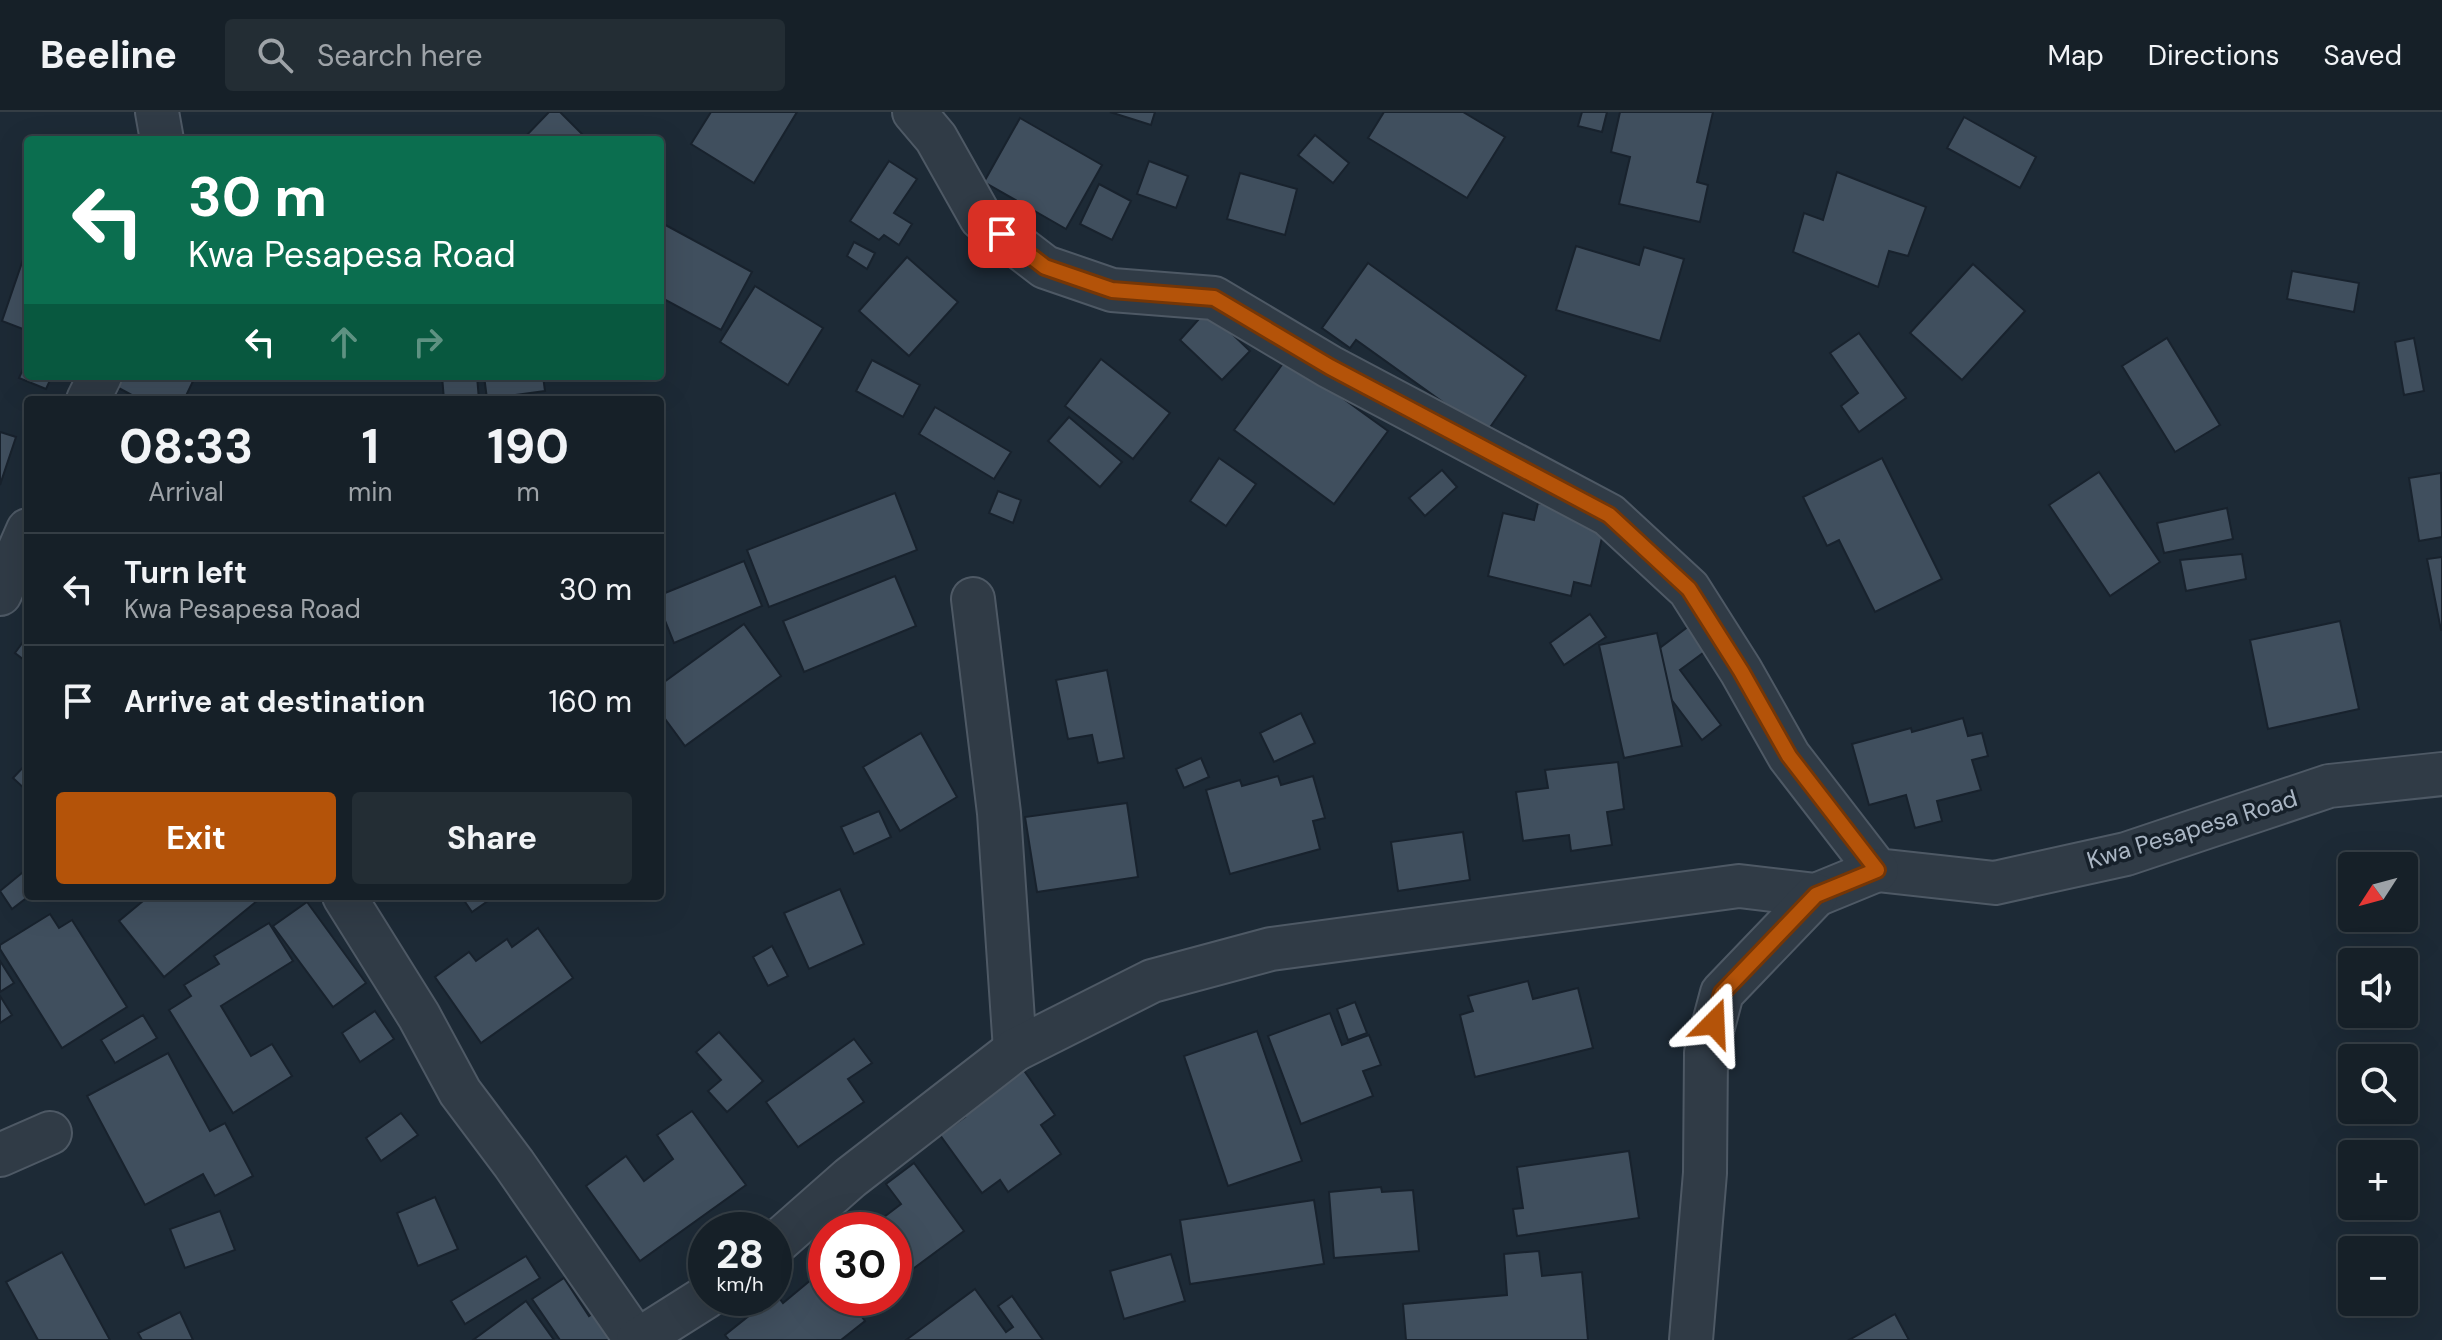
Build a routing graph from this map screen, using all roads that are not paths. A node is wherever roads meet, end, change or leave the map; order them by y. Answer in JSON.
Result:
{"nodes":[{"id":1,"x":157,"y":112,"type":"edge"},
{"id":2,"x":914,"y":112,"type":"edge"},
{"id":3,"x":161,"y":136,"type":"edge"},
{"id":4,"x":24,"y":539,"type":"edge"},
{"id":5,"x":0,"y":594,"type":"edge"},
{"id":6,"x":973,"y":599,"type":"dead end"},
{"id":7,"x":2442,"y":774,"type":"edge"},
{"id":8,"x":1877,"y":870,"type":"junction"},
{"id":9,"x":1816,"y":895,"type":"junction"},
{"id":10,"x":346,"y":900,"type":"edge"},
{"id":11,"x":1015,"y":1050,"type":"junction"},
{"id":12,"x":50,"y":1133,"type":"dead end"},
{"id":13,"x":0,"y":1155,"type":"edge"},
{"id":14,"x":792,"y":1229,"type":"edge"},
{"id":15,"x":688,"y":1308,"type":"edge"},
{"id":16,"x":637,"y":1340,"type":"edge"},
{"id":17,"x":1691,"y":1340,"type":"edge"}],
"edges":[{"from":1,"to":3,"type":"street"},
{"from":2,"to":8,"type":"street"},
{"from":4,"to":5,"type":"street"},
{"from":6,"to":11,"type":"street"},
{"from":7,"to":8,"type":"street","name":"Kwa Pesapesa Road"},
{"from":8,"to":9,"type":"street"},
{"from":9,"to":11,"type":"street"},
{"from":9,"to":17,"type":"street"},
{"from":10,"to":16,"type":"street"},
{"from":11,"to":14,"type":"street"},
{"from":12,"to":13,"type":"street"},
{"from":15,"to":16,"type":"street"}]}
